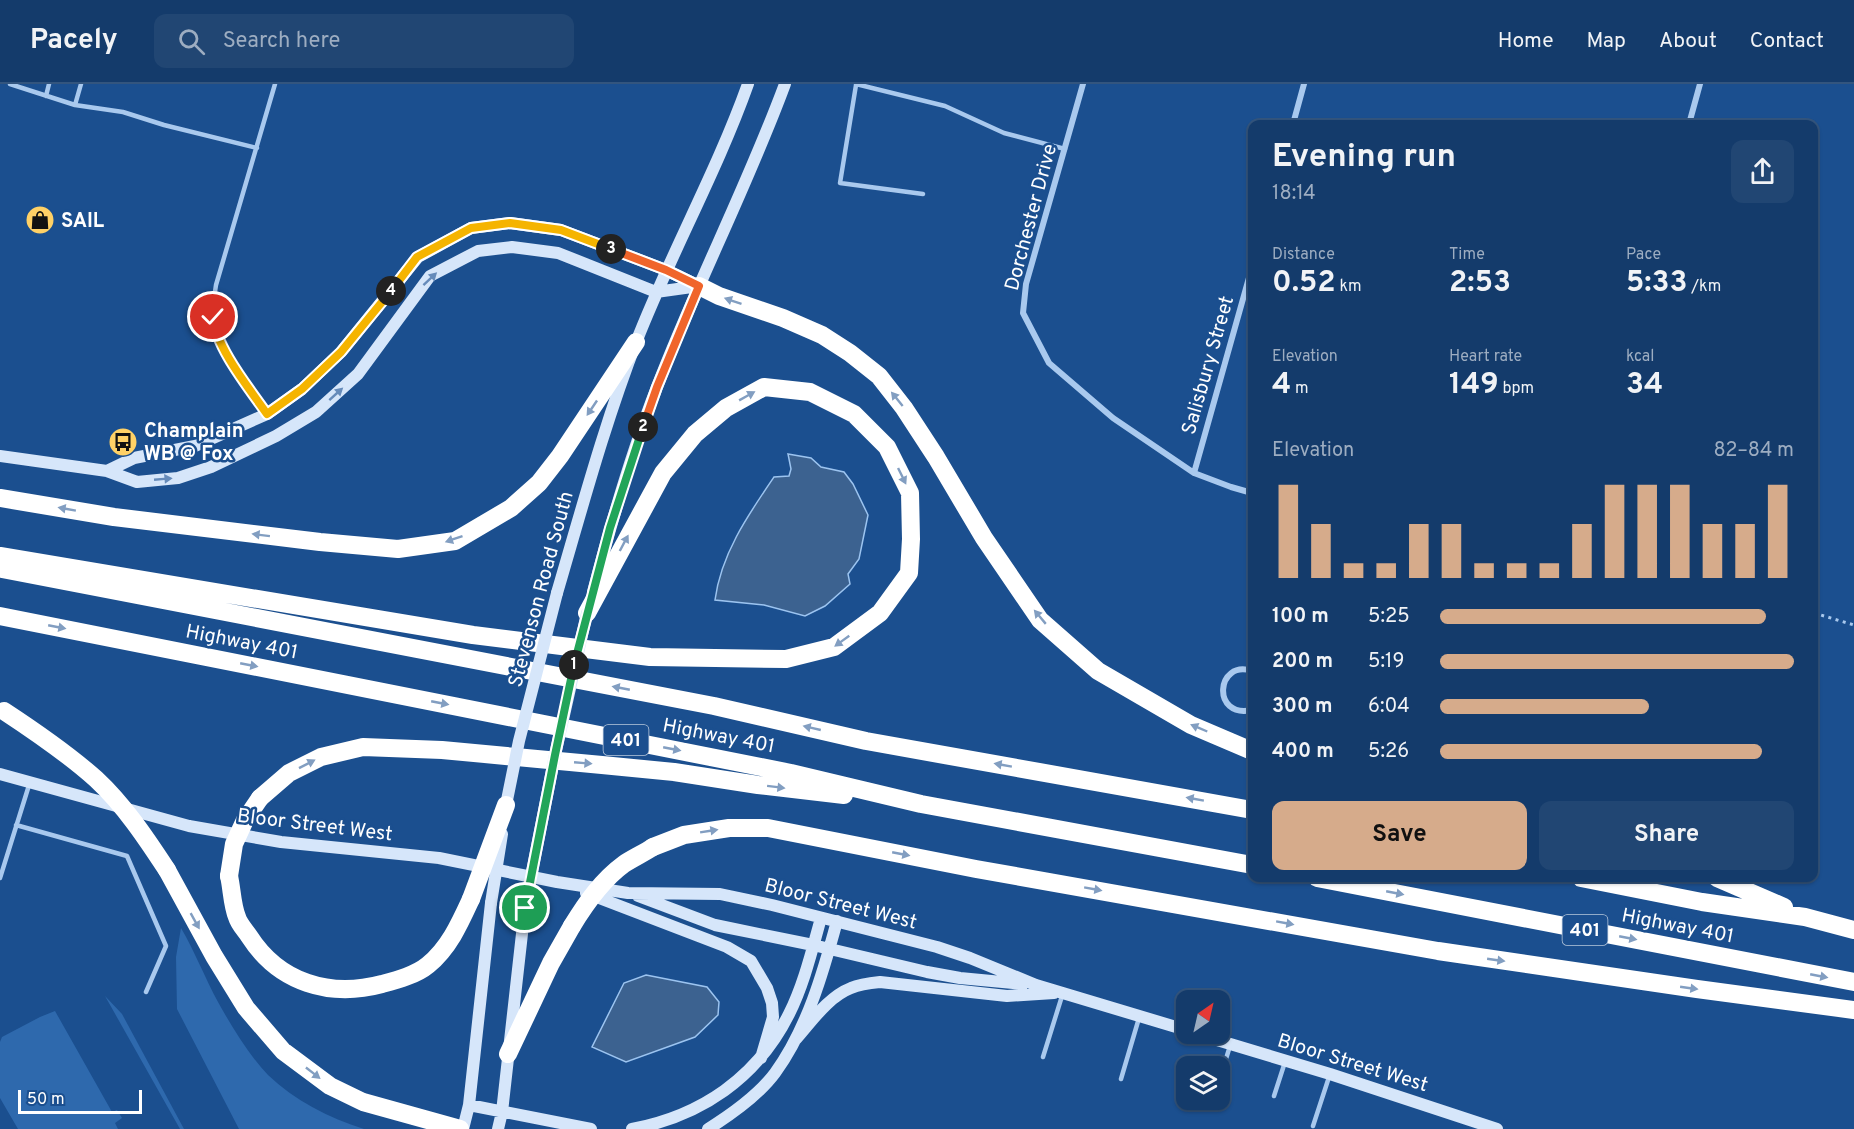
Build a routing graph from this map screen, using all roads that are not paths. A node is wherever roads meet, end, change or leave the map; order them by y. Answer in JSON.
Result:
{"nodes":[{"id":1,"x":10,"y":84,"type":"edge"},
{"id":2,"x":49,"y":84,"type":"edge"},
{"id":3,"x":81,"y":84,"type":"edge"},
{"id":4,"x":275,"y":84,"type":"edge"},
{"id":5,"x":748,"y":84,"type":"edge"},
{"id":6,"x":785,"y":84,"type":"edge"},
{"id":7,"x":856,"y":84,"type":"edge"},
{"id":8,"x":1083,"y":84,"type":"edge"},
{"id":9,"x":1305,"y":84,"type":"edge"},
{"id":10,"x":1700,"y":84,"type":"edge"},
{"id":11,"x":46,"y":96,"type":"junction"},
{"id":12,"x":75,"y":105,"type":"junction"},
{"id":13,"x":1294,"y":120,"type":"edge"},
{"id":14,"x":1690,"y":120,"type":"edge"},
{"id":15,"x":257,"y":148,"type":"junction"},
{"id":16,"x":1065,"y":148,"type":"junction"},
{"id":17,"x":923,"y":194,"type":"dead end"},
{"id":18,"x":666,"y":270,"type":"junction"},
{"id":19,"x":1248,"y":281,"type":"edge"},
{"id":20,"x":699,"y":286,"type":"junction"},
{"id":21,"x":656,"y":292,"type":"junction"},
{"id":22,"x":636,"y":342,"type":"junction"},
{"id":23,"x":267,"y":414,"type":"junction"},
{"id":24,"x":0,"y":456,"type":"edge"},
{"id":25,"x":107,"y":471,"type":"junction"},
{"id":26,"x":1194,"y":473,"type":"junction"},
{"id":27,"x":1248,"y":492,"type":"edge"},
{"id":28,"x":0,"y":498,"type":"edge"},
{"id":29,"x":0,"y":556,"type":"edge"},
{"id":30,"x":0,"y":568,"type":"edge"},
{"id":31,"x":587,"y":613,"type":"junction"},
{"id":32,"x":0,"y":616,"type":"edge"},
{"id":33,"x":1248,"y":670,"type":"edge"},
{"id":34,"x":2,"y":709,"type":"edge"},
{"id":35,"x":1248,"y":711,"type":"edge"},
{"id":36,"x":1248,"y":749,"type":"edge"},
{"id":37,"x":0,"y":774,"type":"edge"},
{"id":38,"x":30,"y":782,"type":"junction"},
{"id":39,"x":921,"y":804,"type":"junction"},
{"id":40,"x":506,"y":805,"type":"junction"},
{"id":41,"x":1248,"y":809,"type":"edge"},
{"id":42,"x":16,"y":825,"type":"junction"},
{"id":43,"x":1248,"y":864,"type":"edge"},
{"id":44,"x":0,"y":878,"type":"edge"},
{"id":45,"x":557,"y":882,"type":"junction"},
{"id":46,"x":1338,"y":882,"type":"edge"},
{"id":47,"x":1601,"y":882,"type":"edge"},
{"id":48,"x":1726,"y":882,"type":"edge"},
{"id":49,"x":628,"y":893,"type":"junction"},
{"id":50,"x":1805,"y":917,"type":"junction"},
{"id":51,"x":821,"y":918,"type":"junction"},
{"id":52,"x":837,"y":921,"type":"junction"},
{"id":53,"x":1854,"y":930,"type":"edge"},
{"id":54,"x":813,"y":945,"type":"junction"},
{"id":55,"x":829,"y":949,"type":"junction"},
{"id":56,"x":1854,"y":982,"type":"edge"},
{"id":57,"x":1036,"y":985,"type":"junction"},
{"id":58,"x":146,"y":992,"type":"dead end"},
{"id":59,"x":1063,"y":993,"type":"junction"},
{"id":60,"x":1854,"y":1010,"type":"edge"},
{"id":61,"x":1139,"y":1016,"type":"junction"},
{"id":62,"x":1176,"y":1027,"type":"edge"},
{"id":63,"x":796,"y":1039,"type":"junction"},
{"id":64,"x":1231,"y":1044,"type":"joint"},
{"id":65,"x":508,"y":1054,"type":"junction"},
{"id":66,"x":1227,"y":1056,"type":"edge"},
{"id":67,"x":1043,"y":1057,"type":"dead end"},
{"id":68,"x":761,"y":1058,"type":"junction"},
{"id":69,"x":1286,"y":1061,"type":"junction"},
{"id":70,"x":1330,"y":1074,"type":"junction"},
{"id":71,"x":1121,"y":1079,"type":"dead end"},
{"id":72,"x":1274,"y":1096,"type":"dead end"},
{"id":73,"x":469,"y":1105,"type":"junction"},
{"id":74,"x":502,"y":1112,"type":"junction"},
{"id":75,"x":1313,"y":1126,"type":"dead end"},
{"id":76,"x":462,"y":1129,"type":"edge"},
{"id":77,"x":498,"y":1129,"type":"edge"},
{"id":78,"x":591,"y":1129,"type":"edge"},
{"id":79,"x":632,"y":1129,"type":"edge"},
{"id":80,"x":708,"y":1129,"type":"edge"},
{"id":81,"x":1497,"y":1129,"type":"edge"}],
"edges":[{"from":1,"to":11,"type":"lane"},
{"from":2,"to":11,"type":"lane"},
{"from":3,"to":12,"type":"lane"},
{"from":4,"to":15,"type":"lane"},
{"from":5,"to":18,"type":"main road","name":"Stevenson Road South"},
{"from":6,"to":20,"type":"main road"},
{"from":7,"to":16,"type":"lane"},
{"from":7,"to":17,"type":"lane"},
{"from":8,"to":16,"type":"street","name":"Dorchester Drive"},
{"from":9,"to":13,"type":"street"},
{"from":10,"to":14,"type":"street"},
{"from":11,"to":12,"type":"lane"},
{"from":12,"to":15,"type":"lane"},
{"from":15,"to":23,"type":"lane"},
{"from":16,"to":26,"type":"street","name":"Dorchester Drive"},
{"from":18,"to":20,"type":"main road"},
{"from":18,"to":21,"type":"main road","name":"Stevenson Road South"},
{"from":18,"to":23,"type":"main road"},
{"from":19,"to":26,"type":"street","name":"Salisbury Street"},
{"from":20,"to":21,"type":"main road"},
{"from":20,"to":31,"type":"main road"},
{"from":36,"to":20,"type":"highway","one_way":true},
{"from":21,"to":22,"type":"main road","name":"Stevenson Road South"},
{"from":25,"to":21,"type":"main road","one_way":true},
{"from":22,"to":28,"type":"highway","one_way":true},
{"from":22,"to":40,"type":"main road","name":"Stevenson Road South","bridge":true},
{"from":23,"to":25,"type":"main road"},
{"from":24,"to":25,"type":"main road"},
{"from":26,"to":27,"type":"street","name":"Dorchester Drive"},
{"from":31,"to":29,"type":"highway","one_way":true},
{"from":41,"to":30,"type":"highway","name":"Highway 401","one_way":true},
{"from":31,"to":65,"type":"main road","bridge":true},
{"from":32,"to":39,"type":"highway","name":"Highway 401","number":"401","one_way":true},
{"from":33,"to":35,"type":"street"},
{"from":34,"to":76,"type":"highway","one_way":true,"bridge":true},
{"from":37,"to":38,"type":"main road","name":"Bloor Street West"},
{"from":38,"to":42,"type":"lane"},
{"from":38,"to":45,"type":"main road","name":"Bloor Street West"},
{"from":40,"to":39,"type":"highway","one_way":true,"bridge":true},
{"from":39,"to":43,"type":"highway","name":"Highway 401","number":"401"},
{"from":40,"to":73,"type":"main road","name":"Stevenson Road South","bridge":true},
{"from":42,"to":44,"type":"lane"},
{"from":42,"to":58,"type":"lane"},
{"from":45,"to":49,"type":"main road","name":"Bloor Street West"},
{"from":45,"to":68,"type":"main road"},
{"from":46,"to":56,"type":"highway","name":"Highway 401","number":"401","one_way":true},
{"from":47,"to":50,"type":"highway","name":"Highway 401"},
{"from":48,"to":50,"type":"highway"},
{"from":49,"to":51,"type":"main road","name":"Bloor Street West"},
{"from":49,"to":54,"type":"main road","name":"Bloor Street West"},
{"from":50,"to":53,"type":"highway","name":"Highway 401"},
{"from":51,"to":52,"type":"main road","name":"Bloor Street West"},
{"from":51,"to":54,"type":"main road"},
{"from":52,"to":55,"type":"main road"},
{"from":52,"to":57,"type":"main road","name":"Bloor Street West"},
{"from":54,"to":55,"type":"main road","name":"Bloor Street West"},
{"from":54,"to":68,"type":"main road"},
{"from":55,"to":57,"type":"main road","name":"Bloor Street West"},
{"from":55,"to":63,"type":"main road"},
{"from":57,"to":59,"type":"main road","name":"Bloor Street West"},
{"from":59,"to":61,"type":"main road","name":"Bloor Street West"},
{"from":59,"to":63,"type":"main road"},
{"from":59,"to":67,"type":"lane"},
{"from":65,"to":60,"type":"highway","one_way":true,"bridge":true},
{"from":61,"to":62,"type":"main road","name":"Bloor Street West"},
{"from":61,"to":71,"type":"lane"},
{"from":63,"to":80,"type":"main road"},
{"from":64,"to":66,"type":"lane"},
{"from":64,"to":69,"type":"main road","name":"Bloor Street West"},
{"from":65,"to":74,"type":"main road"},
{"from":68,"to":79,"type":"main road"},
{"from":69,"to":70,"type":"main road","name":"Bloor Street West"},
{"from":69,"to":72,"type":"lane"},
{"from":70,"to":75,"type":"lane"},
{"from":70,"to":81,"type":"main road","name":"Bloor Street West"},
{"from":73,"to":74,"type":"main road"},
{"from":73,"to":76,"type":"main road","name":"Stevenson Road South"},
{"from":74,"to":77,"type":"main road"},
{"from":74,"to":78,"type":"main road"}]}
